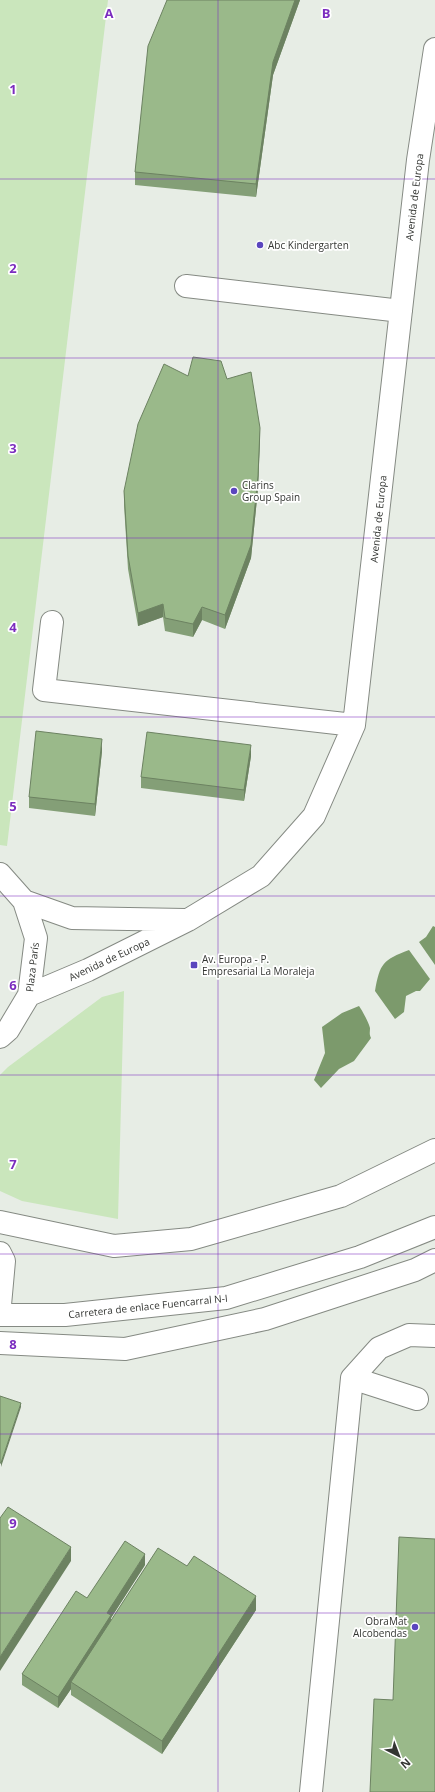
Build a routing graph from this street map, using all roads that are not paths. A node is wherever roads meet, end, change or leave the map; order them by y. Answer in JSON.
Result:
{"nodes":[{"id":1,"x":435,"y":49,"type":"edge"},
{"id":2,"x":186,"y":286,"type":"dead end"},
{"id":3,"x":401,"y":311,"type":"junction"},
{"id":4,"x":52,"y":622,"type":"dead end"},
{"id":5,"x":354,"y":725,"type":"junction"},
{"id":6,"x":0,"y":874,"type":"edge"},
{"id":7,"x":24,"y":900,"type":"junction"},
{"id":8,"x":188,"y":920,"type":"junction"},
{"id":9,"x":30,"y":995,"type":"junction"},
{"id":10,"x":0,"y":1037,"type":"edge"},
{"id":11,"x":435,"y":1150,"type":"edge"},
{"id":12,"x":435,"y":1220,"type":"edge"},
{"id":13,"x":0,"y":1222,"type":"edge"},
{"id":14,"x":435,"y":1227,"type":"edge"},
{"id":15,"x":407,"y":1238,"type":"junction"},
{"id":16,"x":0,"y":1253,"type":"edge"},
{"id":17,"x":435,"y":1260,"type":"edge"},
{"id":18,"x":0,"y":1306,"type":"edge"},
{"id":19,"x":0,"y":1315,"type":"edge"},
{"id":20,"x":435,"y":1336,"type":"edge"},
{"id":21,"x":0,"y":1343,"type":"edge"},
{"id":22,"x":352,"y":1378,"type":"junction"},
{"id":23,"x":417,"y":1399,"type":"dead end"},
{"id":24,"x":310,"y":1792,"type":"edge"}],
"edges":[{"from":1,"to":3,"type":"street","name":"Avenida de Europa"},
{"from":2,"to":3,"type":"street"},
{"from":3,"to":5,"type":"street","name":"Avenida de Europa"},
{"from":4,"to":5,"type":"street"},
{"from":5,"to":8,"type":"street","name":"Avenida de Europa"},
{"from":6,"to":7,"type":"street","name":"Plaza París"},
{"from":7,"to":8,"type":"street"},
{"from":7,"to":9,"type":"street","name":"Plaza París"},
{"from":8,"to":9,"type":"street","name":"Avenida de Europa"},
{"from":9,"to":10,"type":"street","name":"Plaza París"},
{"from":11,"to":13,"type":"street"},
{"from":12,"to":15,"type":"street","name":"Carretera de enlace Fuencarral N-I"},
{"from":14,"to":15,"type":"street","name":"Carretera de enlace Fuencarral N-I"},
{"from":15,"to":19,"type":"street","name":"Carretera de enlace Fuencarral N-I"},
{"from":16,"to":18,"type":"street"},
{"from":17,"to":21,"type":"street"},
{"from":20,"to":22,"type":"street"},
{"from":22,"to":23,"type":"street"},
{"from":22,"to":24,"type":"street"}]}
